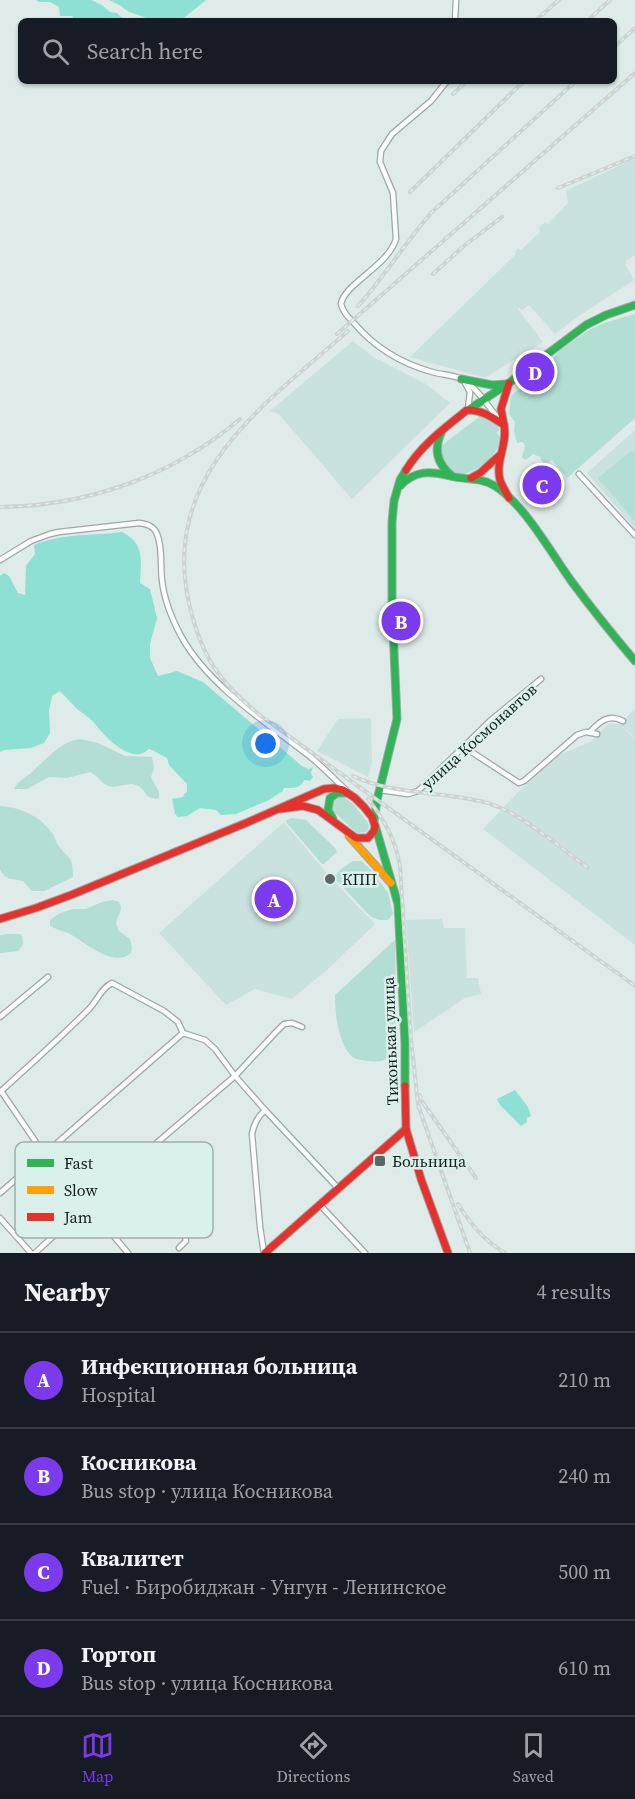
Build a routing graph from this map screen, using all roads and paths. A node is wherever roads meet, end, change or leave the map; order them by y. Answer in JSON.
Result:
{"nodes":[{"id":1,"x":456,"y":0,"type":"edge"},
{"id":2,"x":455,"y":18,"type":"edge"},
{"id":3,"x":444,"y":84,"type":"edge"},
{"id":4,"x":635,"y":305,"type":"edge"},
{"id":5,"x":461,"y":379,"type":"junction"},
{"id":6,"x":509,"y":383,"type":"junction"},
{"id":7,"x":483,"y":400,"type":"junction"},
{"id":8,"x":468,"y":410,"type":"junction"},
{"id":9,"x":504,"y":424,"type":"junction"},
{"id":10,"x":444,"y":429,"type":"junction"},
{"id":11,"x":503,"y":450,"type":"junction"},
{"id":12,"x":579,"y":474,"type":"dead end"},
{"id":13,"x":454,"y":477,"type":"junction"},
{"id":14,"x":466,"y":479,"type":"junction"},
{"id":15,"x":509,"y":498,"type":"junction"},
{"id":16,"x":394,"y":501,"type":"junction"},
{"id":17,"x":635,"y":535,"type":"edge"},
{"id":18,"x":0,"y":560,"type":"edge"},
{"id":19,"x":635,"y":661,"type":"edge"},
{"id":20,"x":542,"y":679,"type":"dead end"},
{"id":21,"x":623,"y":721,"type":"dead end"},
{"id":22,"x":590,"y":732,"type":"junction"},
{"id":23,"x":597,"y":734,"type":"dead end"},
{"id":24,"x":464,"y":747,"type":"junction"},
{"id":25,"x":380,"y":790,"type":"junction"},
{"id":26,"x":349,"y":793,"type":"junction"},
{"id":27,"x":280,"y":809,"type":"junction"},
{"id":28,"x":333,"y":819,"type":"junction"},
{"id":29,"x":375,"y":823,"type":"junction"},
{"id":30,"x":349,"y":836,"type":"junction"},
{"id":31,"x":394,"y":887,"type":"junction"},
{"id":32,"x":0,"y":920,"type":"edge"},
{"id":33,"x":48,"y":977,"type":"dead end"},
{"id":34,"x":0,"y":1017,"type":"edge"},
{"id":35,"x":302,"y":1027,"type":"dead end"},
{"id":36,"x":183,"y":1033,"type":"junction"},
{"id":37,"x":235,"y":1076,"type":"junction"},
{"id":38,"x":0,"y":1091,"type":"edge"},
{"id":39,"x":265,"y":1110,"type":"junction"},
{"id":40,"x":406,"y":1129,"type":"junction"},
{"id":41,"x":36,"y":1142,"type":"edge"},
{"id":42,"x":58,"y":1142,"type":"edge"},
{"id":43,"x":158,"y":1142,"type":"edge"},
{"id":44,"x":15,"y":1179,"type":"edge"},
{"id":45,"x":338,"y":1188,"type":"junction"},
{"id":46,"x":0,"y":1192,"type":"edge"},
{"id":47,"x":320,"y":1205,"type":"junction"},
{"id":48,"x":0,"y":1218,"type":"edge"},
{"id":49,"x":15,"y":1234,"type":"edge"},
{"id":50,"x":19,"y":1238,"type":"edge"},
{"id":51,"x":51,"y":1238,"type":"edge"},
{"id":52,"x":115,"y":1238,"type":"edge"},
{"id":53,"x":185,"y":1238,"type":"edge"},
{"id":54,"x":179,"y":1248,"type":"dead end"},
{"id":55,"x":33,"y":1253,"type":"edge"},
{"id":56,"x":128,"y":1253,"type":"edge"},
{"id":57,"x":265,"y":1253,"type":"edge"},
{"id":58,"x":365,"y":1253,"type":"edge"},
{"id":59,"x":448,"y":1253,"type":"edge"}],
"edges":[{"from":1,"to":2,"type":"street"},
{"from":3,"to":5,"type":"street"},
{"from":4,"to":6,"type":"main road"},
{"from":5,"to":6,"type":"main road"},
{"from":5,"to":7,"type":"street"},
{"from":5,"to":8,"type":"street"},
{"from":6,"to":7,"type":"main road"},
{"from":6,"to":9,"type":"main road"},
{"from":7,"to":8,"type":"main road"},
{"from":7,"to":9,"type":"street"},
{"from":8,"to":9,"type":"main road"},
{"from":8,"to":10,"type":"main road"},
{"from":9,"to":11,"type":"main road"},
{"from":10,"to":13,"type":"main road"},
{"from":10,"to":16,"type":"main road"},
{"from":11,"to":14,"type":"main road"},
{"from":11,"to":15,"type":"main road"},
{"from":12,"to":17,"type":"street"},
{"from":13,"to":14,"type":"main road"},
{"from":13,"to":16,"type":"main road"},
{"from":14,"to":15,"type":"main road"},
{"from":15,"to":19,"type":"main road"},
{"from":16,"to":25,"type":"main road"},
{"from":18,"to":26,"type":"street"},
{"from":20,"to":24,"type":"street","name":"улица Космонавтов"},
{"from":21,"to":22,"type":"street"},
{"from":22,"to":23,"type":"street"},
{"from":22,"to":24,"type":"street"},
{"from":24,"to":25,"type":"street","name":"улица Космонавтов"},
{"from":25,"to":29,"type":"main road"},
{"from":26,"to":27,"type":"main road"},
{"from":26,"to":28,"type":"main road"},
{"from":26,"to":29,"type":"main road"},
{"from":27,"to":28,"type":"main road"},
{"from":27,"to":32,"type":"main road"},
{"from":28,"to":30,"type":"main road"},
{"from":29,"to":30,"type":"main road"},
{"from":29,"to":31,"type":"main road","name":"Тихонькая улица"},
{"from":30,"to":31,"type":"main road"},
{"from":31,"to":40,"type":"main road","name":"Тихонькая улица"},
{"from":33,"to":34,"type":"street"},
{"from":35,"to":37,"type":"street"},
{"from":36,"to":37,"type":"street"},
{"from":36,"to":38,"type":"street"},
{"from":36,"to":42,"type":"street"},
{"from":37,"to":39,"type":"street"},
{"from":37,"to":43,"type":"street"},
{"from":38,"to":41,"type":"street"},
{"from":39,"to":45,"type":"street"},
{"from":39,"to":57,"type":"street"},
{"from":40,"to":45,"type":"main road"},
{"from":40,"to":59,"type":"main road","name":"Тихонькая улица"},
{"from":44,"to":46,"type":"street"},
{"from":45,"to":47,"type":"main road"},
{"from":47,"to":57,"type":"main road"},
{"from":47,"to":58,"type":"street"},
{"from":48,"to":49,"type":"street"},
{"from":50,"to":55,"type":"street"},
{"from":51,"to":55,"type":"street"},
{"from":52,"to":56,"type":"street"},
{"from":53,"to":54,"type":"street"}]}
